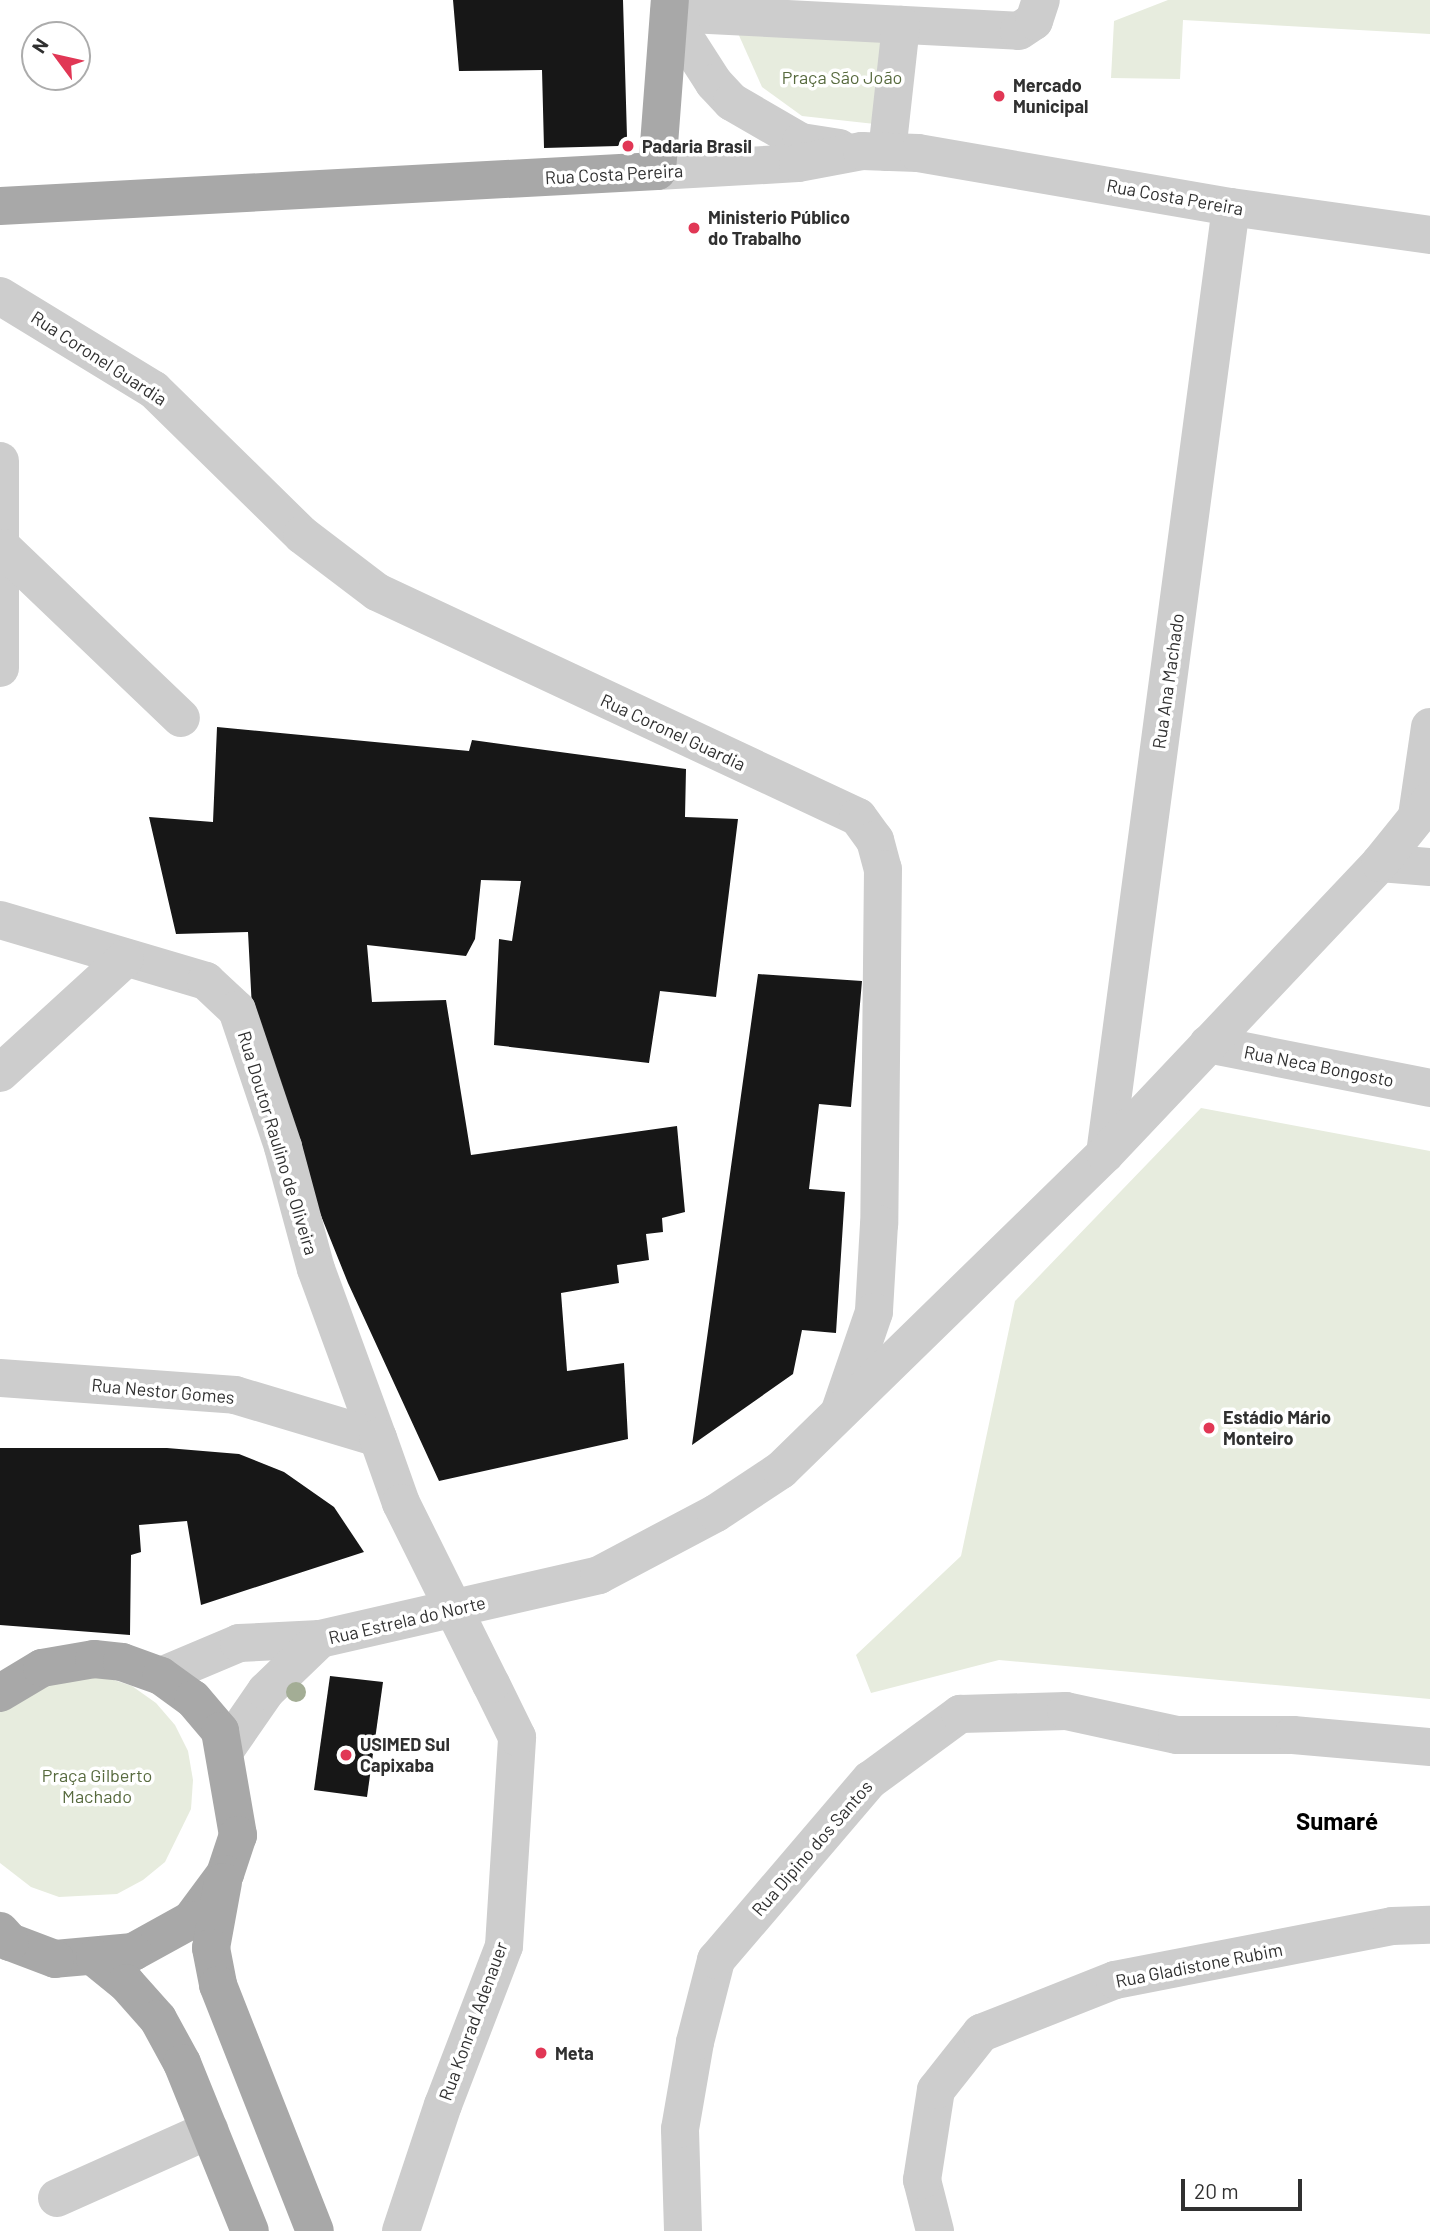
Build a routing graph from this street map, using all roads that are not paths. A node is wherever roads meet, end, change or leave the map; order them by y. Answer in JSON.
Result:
{"nodes":[{"id":1,"x":1041,"y":0,"type":"edge"},
{"id":2,"x":670,"y":7,"type":"edge"},
{"id":3,"x":901,"y":25,"type":"junction"},
{"id":4,"x":875,"y":151,"type":"junction"},
{"id":5,"x":657,"y":171,"type":"junction"},
{"id":6,"x":0,"y":206,"type":"edge"},
{"id":7,"x":1231,"y":207,"type":"junction"},
{"id":8,"x":1430,"y":235,"type":"edge"},
{"id":9,"x":0,"y":296,"type":"edge"},
{"id":10,"x":0,"y":461,"type":"edge"},
{"id":11,"x":3,"y":548,"type":"junction"},
{"id":12,"x":0,"y":668,"type":"edge"},
{"id":13,"x":181,"y":718,"type":"dead end"},
{"id":14,"x":1430,"y":727,"type":"edge"},
{"id":15,"x":1424,"y":808,"type":"edge"},
{"id":16,"x":1380,"y":863,"type":"junction"},
{"id":17,"x":1430,"y":867,"type":"edge"},
{"id":18,"x":0,"y":920,"type":"edge"},
{"id":19,"x":125,"y":959,"type":"junction"},
{"id":20,"x":1209,"y":1044,"type":"junction"},
{"id":21,"x":0,"y":1073,"type":"edge"},
{"id":22,"x":1430,"y":1088,"type":"edge"},
{"id":23,"x":1105,"y":1154,"type":"junction"},
{"id":24,"x":0,"y":1378,"type":"edge"},
{"id":25,"x":840,"y":1411,"type":"junction"},
{"id":26,"x":378,"y":1438,"type":"junction"},
{"id":27,"x":320,"y":1640,"type":"junction"},
{"id":28,"x":42,"y":1668,"type":"junction"},
{"id":29,"x":0,"y":1671,"type":"edge"},
{"id":30,"x":161,"y":1676,"type":"junction"},
{"id":31,"x":0,"y":1693,"type":"edge"},
{"id":32,"x":1430,"y":1747,"type":"edge"},
{"id":33,"x":226,"y":1749,"type":"junction"},
{"id":34,"x":225,"y":1874,"type":"junction"},
{"id":35,"x":1430,"y":1925,"type":"edge"},
{"id":36,"x":3,"y":1944,"type":"edge"},
{"id":37,"x":95,"y":1958,"type":"junction"},
{"id":38,"x":209,"y":2130,"type":"junction"},
{"id":39,"x":57,"y":2198,"type":"dead end"},
{"id":40,"x":250,"y":2231,"type":"edge"},
{"id":41,"x":315,"y":2231,"type":"edge"},
{"id":42,"x":401,"y":2231,"type":"edge"},
{"id":43,"x":683,"y":2231,"type":"edge"},
{"id":44,"x":935,"y":2231,"type":"edge"}],
"edges":[{"from":1,"to":3,"type":"street"},
{"from":2,"to":3,"type":"street"},
{"from":2,"to":4,"type":"street"},
{"from":2,"to":5,"type":"main road"},
{"from":3,"to":4,"type":"street"},
{"from":4,"to":5,"type":"street","name":"Rua Costa Pereira"},
{"from":4,"to":7,"type":"street","name":"Rua Costa Pereira"},
{"from":5,"to":6,"type":"main road","name":"Rua Costa Pereira"},
{"from":7,"to":8,"type":"street","name":"Rua Costa Pereira"},
{"from":7,"to":23,"type":"street","name":"Rua Ana Machado"},
{"from":9,"to":25,"type":"street","name":"Rua Coronel Guardia"},
{"from":10,"to":11,"type":"street"},
{"from":11,"to":12,"type":"street"},
{"from":11,"to":13,"type":"street"},
{"from":14,"to":15,"type":"street"},
{"from":15,"to":16,"type":"street","name":"Rua Estrela do Norte"},
{"from":16,"to":17,"type":"street"},
{"from":16,"to":20,"type":"street","name":"Rua Estrela do Norte"},
{"from":18,"to":19,"type":"street","name":"Rua Doutor Raulino de Oliveira"},
{"from":19,"to":21,"type":"street"},
{"from":19,"to":26,"type":"street","name":"Rua Doutor Raulino de Oliveira"},
{"from":20,"to":22,"type":"street","name":"Rua Neca Bongosto"},
{"from":20,"to":23,"type":"street","name":"Rua Estrela do Norte"},
{"from":23,"to":25,"type":"street","name":"Rua Estrela do Norte"},
{"from":24,"to":26,"type":"street","name":"Rua Nestor Gomes"},
{"from":25,"to":27,"type":"street","name":"Rua Estrela do Norte"},
{"from":26,"to":42,"type":"street","name":"Rua Konrad Adenauer","bridge":true},
{"from":27,"to":30,"type":"street"},
{"from":27,"to":33,"type":"street","name":"Rua Estrela do Norte"},
{"from":28,"to":29,"type":"main road"},
{"from":28,"to":30,"type":"main road"},
{"from":28,"to":31,"type":"main road"},
{"from":30,"to":33,"type":"main road"},
{"from":32,"to":43,"type":"street","name":"Rua Dipino dos Santos"},
{"from":33,"to":34,"type":"main road"},
{"from":34,"to":37,"type":"main road"},
{"from":34,"to":41,"type":"main road"},
{"from":35,"to":44,"type":"street","name":"Rua Gladistone Rubim"},
{"from":36,"to":37,"type":"main road"},
{"from":37,"to":38,"type":"main road"},
{"from":38,"to":39,"type":"street"},
{"from":38,"to":40,"type":"main road"}]}
